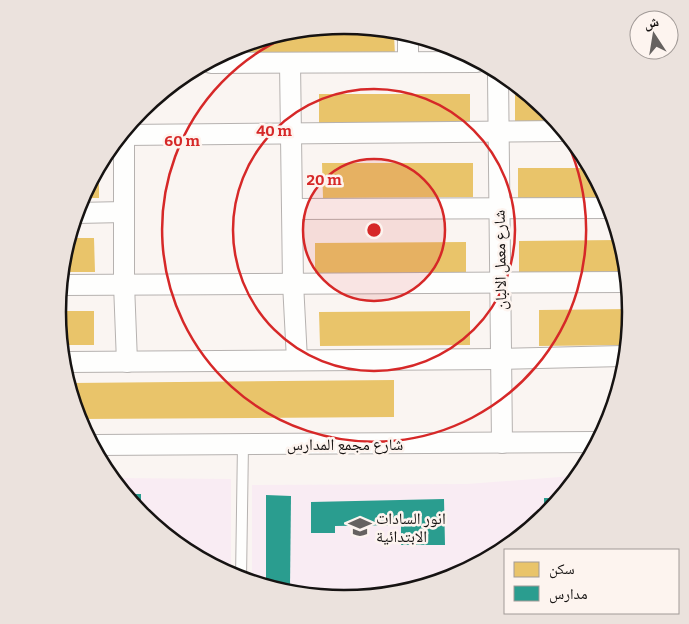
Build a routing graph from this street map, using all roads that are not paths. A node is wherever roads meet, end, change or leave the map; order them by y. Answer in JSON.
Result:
{"nodes":[{"id":1,"x":408,"y":41,"type":"edge"},
{"id":2,"x":408,"y":62,"type":"junction"},
{"id":3,"x":468,"y":62,"type":"edge"},
{"id":4,"x":219,"y":63,"type":"edge"},
{"id":5,"x":290,"y":63,"type":"junction"},
{"id":6,"x":498,"y":80,"type":"edge"},
{"id":7,"x":556,"y":131,"type":"edge"},
{"id":8,"x":499,"y":132,"type":"junction"},
{"id":9,"x":291,"y":134,"type":"junction"},
{"id":10,"x":130,"y":135,"type":"edge"},
{"id":11,"x":124,"y":143,"type":"edge"},
{"id":12,"x":500,"y":208,"type":"junction"},
{"id":13,"x":603,"y":208,"type":"edge"},
{"id":14,"x":292,"y":210,"type":"junction"},
{"id":15,"x":124,"y":212,"type":"junction"},
{"id":16,"x":85,"y":213,"type":"edge"},
{"id":17,"x":500,"y":282,"type":"junction"},
{"id":18,"x":621,"y":282,"type":"edge"},
{"id":19,"x":293,"y":283,"type":"junction"},
{"id":20,"x":124,"y":284,"type":"junction"},
{"id":21,"x":68,"y":285,"type":"edge"},
{"id":22,"x":619,"y":356,"type":"edge"},
{"id":23,"x":501,"y":358,"type":"junction"},
{"id":24,"x":297,"y":360,"type":"junction"},
{"id":25,"x":71,"y":362,"type":"edge"},
{"id":26,"x":127,"y":362,"type":"junction"},
{"id":27,"x":590,"y":442,"type":"edge"},
{"id":28,"x":502,"y":443,"type":"junction"},
{"id":29,"x":243,"y":444,"type":"junction"},
{"id":30,"x":101,"y":445,"type":"edge"},
{"id":31,"x":241,"y":570,"type":"edge"}],
"edges":[{"from":1,"to":2,"type":"street"},
{"from":2,"to":3,"type":"street"},
{"from":2,"to":5,"type":"street"},
{"from":4,"to":5,"type":"street"},
{"from":5,"to":9,"type":"street"},
{"from":6,"to":8,"type":"street","name":"شارع معمل الالبان"},
{"from":7,"to":8,"type":"street"},
{"from":8,"to":9,"type":"street"},
{"from":8,"to":12,"type":"street","name":"شارع معمل الالبان"},
{"from":9,"to":10,"type":"street"},
{"from":9,"to":14,"type":"street"},
{"from":11,"to":15,"type":"street"},
{"from":12,"to":13,"type":"street"},
{"from":12,"to":14,"type":"street"},
{"from":12,"to":17,"type":"street","name":"شارع معمل الالبان"},
{"from":14,"to":19,"type":"street"},
{"from":15,"to":16,"type":"street"},
{"from":15,"to":20,"type":"street"},
{"from":17,"to":18,"type":"street"},
{"from":17,"to":19,"type":"street"},
{"from":17,"to":23,"type":"street","name":"شارع معمل الالبان"},
{"from":19,"to":20,"type":"street"},
{"from":19,"to":24,"type":"street"},
{"from":20,"to":21,"type":"street"},
{"from":20,"to":26,"type":"street"},
{"from":22,"to":23,"type":"street"},
{"from":23,"to":24,"type":"street"},
{"from":23,"to":28,"type":"street","name":"شارع معمل الالبان"},
{"from":24,"to":26,"type":"street"},
{"from":25,"to":26,"type":"street"},
{"from":27,"to":28,"type":"street","name":"شارع مجمع المدارس"},
{"from":28,"to":29,"type":"street","name":"شارع مجمع المدارس"},
{"from":29,"to":30,"type":"street","name":"شارع مجمع المدارس"},
{"from":29,"to":31,"type":"lane"}]}
